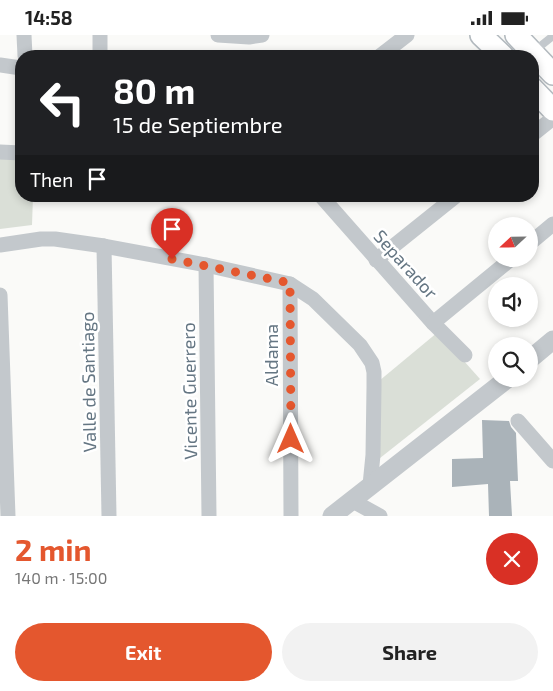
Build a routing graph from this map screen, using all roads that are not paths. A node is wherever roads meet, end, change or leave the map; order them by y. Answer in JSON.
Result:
{"nodes":[{"id":1,"x":24,"y":35,"type":"edge"},
{"id":2,"x":100,"y":35,"type":"edge"},
{"id":3,"x":218,"y":35,"type":"edge"},
{"id":4,"x":262,"y":35,"type":"edge"},
{"id":5,"x":407,"y":35,"type":"edge"},
{"id":6,"x":481,"y":35,"type":"edge"},
{"id":7,"x":516,"y":35,"type":"edge"},
{"id":8,"x":553,"y":36,"type":"edge"},
{"id":9,"x":25,"y":50,"type":"edge"},
{"id":10,"x":100,"y":50,"type":"edge"},
{"id":11,"x":388,"y":50,"type":"edge"},
{"id":12,"x":496,"y":50,"type":"edge"},
{"id":13,"x":532,"y":50,"type":"edge"},
{"id":14,"x":536,"y":50,"type":"edge"},
{"id":15,"x":539,"y":58,"type":"edge"},
{"id":16,"x":0,"y":65,"type":"edge"},
{"id":17,"x":15,"y":67,"type":"edge"},
{"id":18,"x":553,"y":74,"type":"edge"},
{"id":19,"x":539,"y":95,"type":"edge"},
{"id":20,"x":553,"y":110,"type":"edge"},
{"id":21,"x":553,"y":118,"type":"edge"},
{"id":22,"x":539,"y":129,"type":"edge"},
{"id":23,"x":0,"y":152,"type":"edge"},
{"id":24,"x":15,"y":153,"type":"edge"},
{"id":25,"x":328,"y":202,"type":"edge"},
{"id":26,"x":448,"y":202,"type":"edge"},
{"id":27,"x":553,"y":224,"type":"edge"},
{"id":28,"x":538,"y":236,"type":"edge"},
{"id":29,"x":0,"y":245,"type":"edge"},
{"id":30,"x":104,"y":246,"type":"junction"},
{"id":31,"x":376,"y":260,"type":"junction"},
{"id":32,"x":206,"y":265,"type":"junction"},
{"id":33,"x":501,"y":267,"type":"edge"},
{"id":34,"x":290,"y":283,"type":"junction"},
{"id":35,"x":0,"y":295,"type":"edge"},
{"id":36,"x":433,"y":323,"type":"junction"},
{"id":37,"x":553,"y":340,"type":"edge"},
{"id":38,"x":538,"y":352,"type":"edge"},
{"id":39,"x":465,"y":355,"type":"dead end"},
{"id":40,"x":497,"y":387,"type":"edge"},
{"id":41,"x":518,"y":421,"type":"dead end"},
{"id":42,"x":553,"y":461,"type":"edge"},
{"id":43,"x":370,"y":485,"type":"junction"},
{"id":44,"x":351,"y":500,"type":"junction"},
{"id":45,"x":8,"y":516,"type":"edge"},
{"id":46,"x":110,"y":516,"type":"edge"},
{"id":47,"x":209,"y":516,"type":"edge"},
{"id":48,"x":291,"y":516,"type":"edge"},
{"id":49,"x":332,"y":516,"type":"edge"},
{"id":50,"x":380,"y":516,"type":"edge"}],
"edges":[{"from":1,"to":9,"type":"street"},
{"from":2,"to":10,"type":"street"},
{"from":3,"to":4,"type":"street"},
{"from":5,"to":11,"type":"street"},
{"from":6,"to":12,"type":"main road"},
{"from":7,"to":13,"type":"main road"},
{"from":8,"to":14,"type":"lane"},
{"from":15,"to":18,"type":"main road"},
{"from":16,"to":17,"type":"street"},
{"from":19,"to":20,"type":"main road"},
{"from":21,"to":22,"type":"street"},
{"from":23,"to":24,"type":"street"},
{"from":25,"to":31,"type":"street","name":"Separador"},
{"from":26,"to":31,"type":"street"},
{"from":27,"to":28,"type":"street"},
{"from":29,"to":30,"type":"street"},
{"from":30,"to":32,"type":"street"},
{"from":30,"to":46,"type":"street","name":"Valle de Santiago"},
{"from":31,"to":36,"type":"street","name":"Separador"},
{"from":32,"to":34,"type":"street"},
{"from":32,"to":47,"type":"street","name":"Vicente Guerrero"},
{"from":33,"to":36,"type":"street"},
{"from":34,"to":43,"type":"street"},
{"from":34,"to":48,"type":"street","name":"Aldama"},
{"from":35,"to":45,"type":"street"},
{"from":36,"to":39,"type":"street","name":"Separador"},
{"from":37,"to":38,"type":"street"},
{"from":40,"to":43,"type":"street"},
{"from":41,"to":42,"type":"street"},
{"from":43,"to":44,"type":"street"},
{"from":44,"to":49,"type":"street"},
{"from":44,"to":50,"type":"street"}]}
